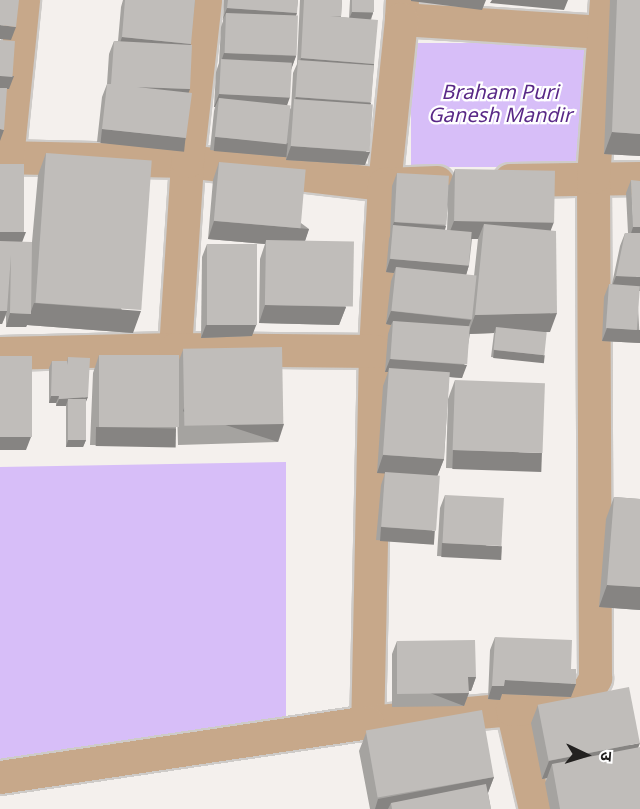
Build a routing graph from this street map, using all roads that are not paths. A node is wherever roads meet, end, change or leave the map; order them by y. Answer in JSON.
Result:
{"nodes":[{"id":1,"x":23,"y":0,"type":"edge"},
{"id":2,"x":205,"y":0,"type":"edge"},
{"id":3,"x":606,"y":0,"type":"edge"},
{"id":4,"x":401,"y":9,"type":"edge"},
{"id":5,"x":603,"y":32,"type":"junction"},
{"id":6,"x":4,"y":158,"type":"edge"},
{"id":7,"x":187,"y":161,"type":"junction"},
{"id":8,"x":592,"y":177,"type":"junction"},
{"id":9,"x":640,"y":178,"type":"edge"},
{"id":10,"x":384,"y":184,"type":"junction"},
{"id":11,"x":175,"y":349,"type":"junction"},
{"id":12,"x":375,"y":351,"type":"junction"},
{"id":13,"x":0,"y":353,"type":"edge"},
{"id":14,"x":512,"y":709,"type":"junction"},
{"id":15,"x":367,"y":722,"type":"junction"},
{"id":16,"x":0,"y":777,"type":"edge"},
{"id":17,"x":536,"y":809,"type":"edge"}],
"edges":[{"from":1,"to":6,"type":"street"},
{"from":2,"to":7,"type":"street"},
{"from":3,"to":5,"type":"street"},
{"from":4,"to":5,"type":"street"},
{"from":4,"to":10,"type":"street"},
{"from":5,"to":8,"type":"street"},
{"from":6,"to":7,"type":"street"},
{"from":7,"to":10,"type":"street"},
{"from":7,"to":11,"type":"street"},
{"from":8,"to":9,"type":"street"},
{"from":8,"to":10,"type":"street"},
{"from":8,"to":14,"type":"street"},
{"from":10,"to":12,"type":"street"},
{"from":11,"to":12,"type":"street"},
{"from":11,"to":13,"type":"street"},
{"from":12,"to":15,"type":"street"},
{"from":14,"to":15,"type":"street"},
{"from":14,"to":17,"type":"street"},
{"from":15,"to":16,"type":"street"}]}
